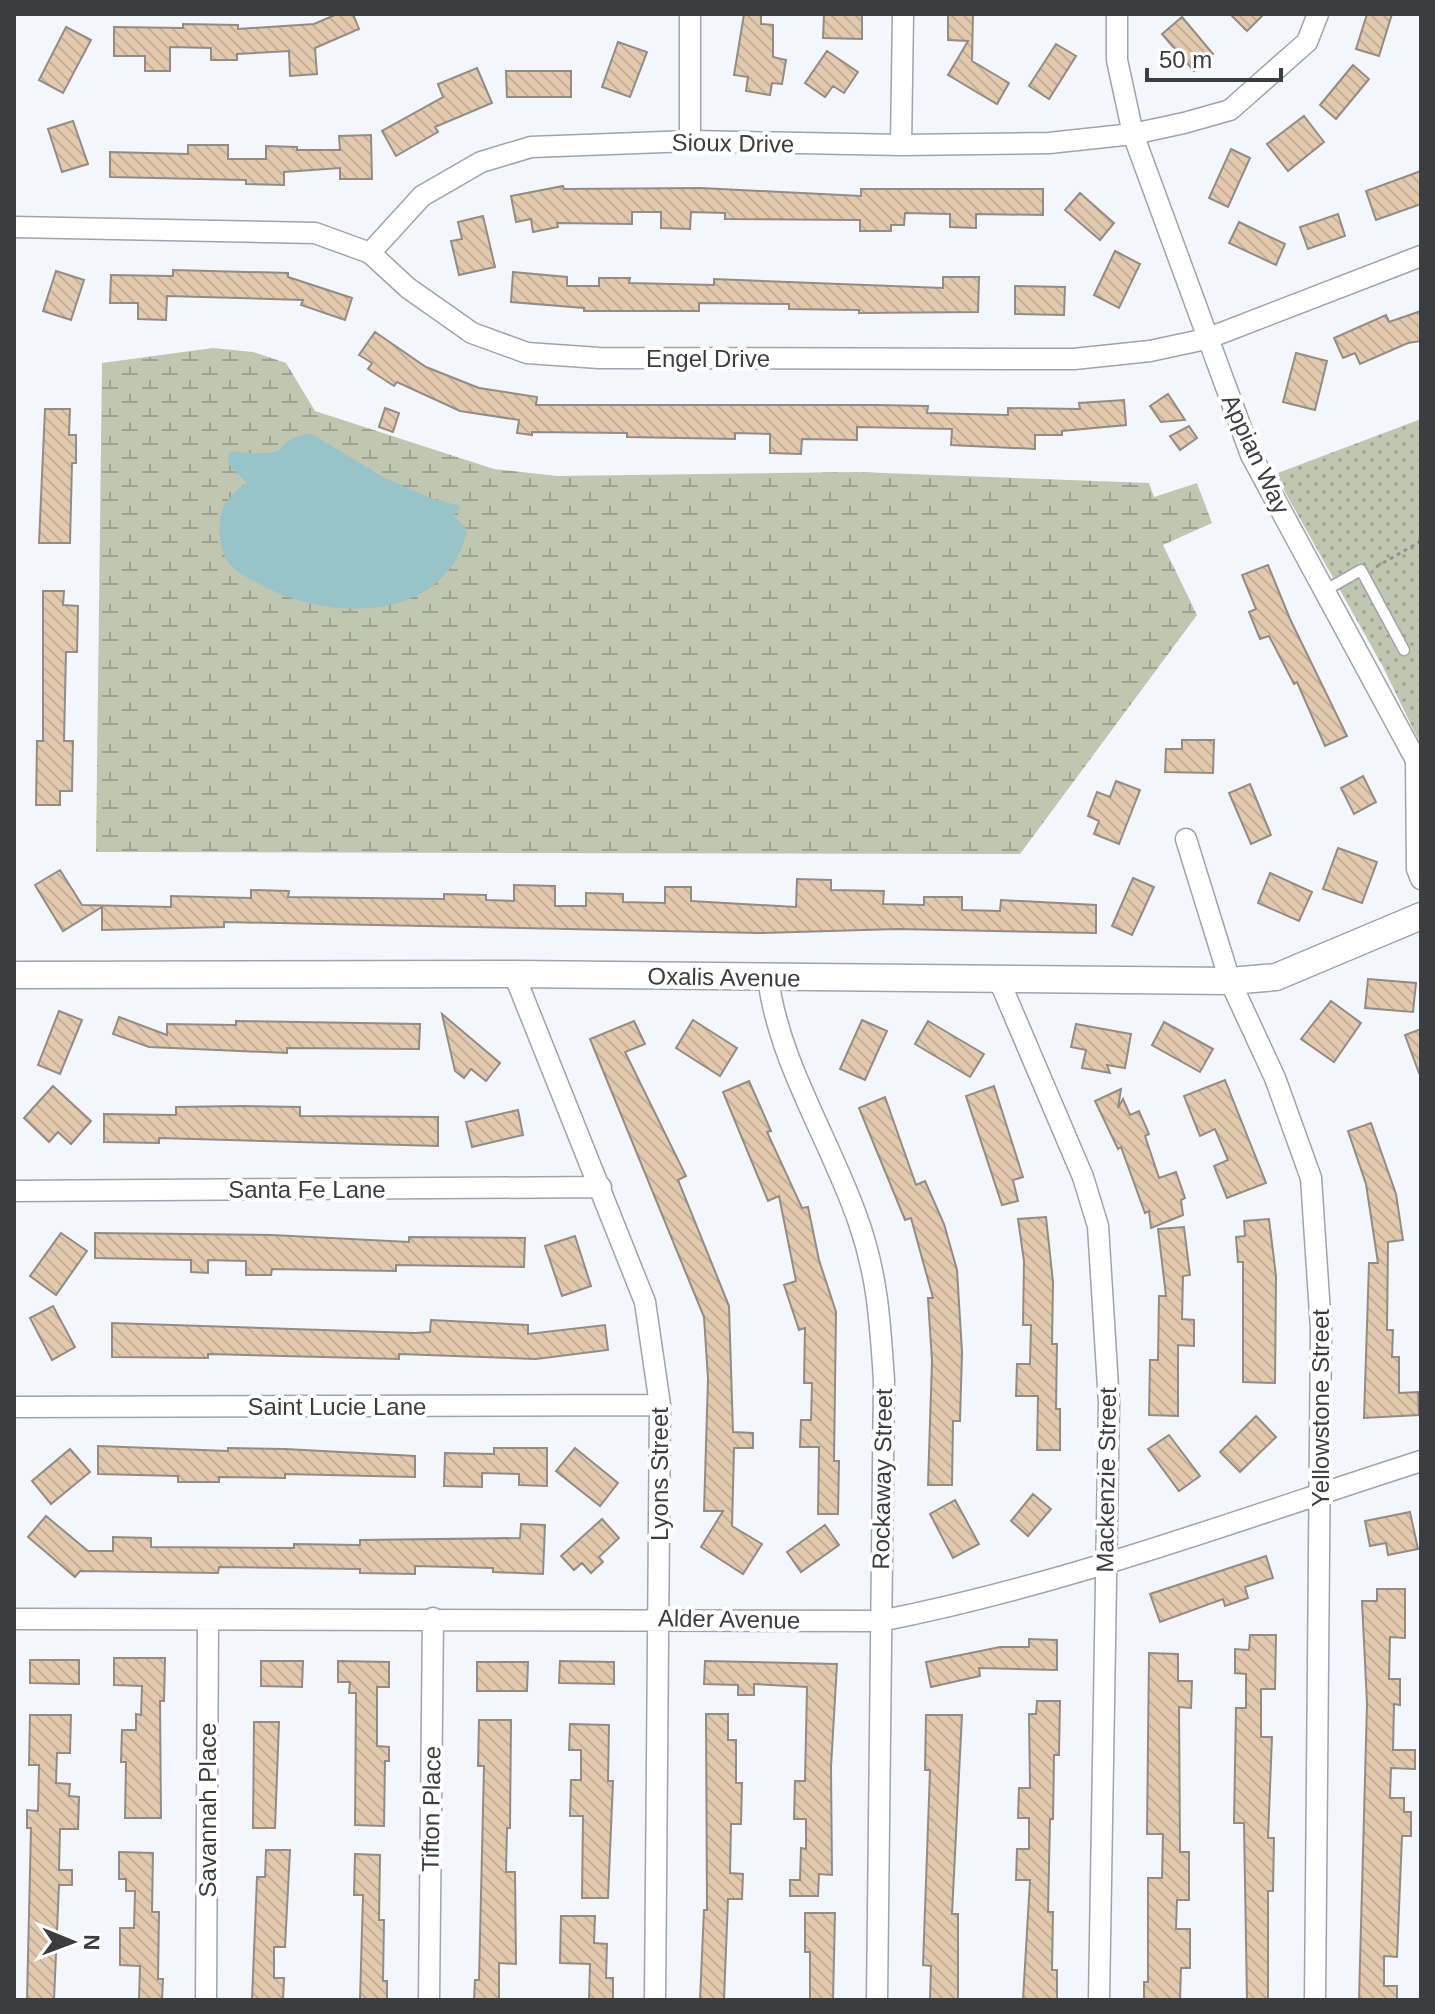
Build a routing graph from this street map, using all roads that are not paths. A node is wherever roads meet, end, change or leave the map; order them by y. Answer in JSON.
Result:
{"nodes":[{"id":1,"x":690,"y":14,"type":"edge"},
{"id":2,"x":903,"y":14,"type":"edge"},
{"id":3,"x":1117,"y":14,"type":"edge"},
{"id":4,"x":1318,"y":14,"type":"edge"},
{"id":5,"x":1133,"y":134,"type":"junction"},
{"id":6,"x":690,"y":141,"type":"junction"},
{"id":7,"x":901,"y":145,"type":"junction"},
{"id":8,"x":14,"y":227,"type":"edge"},
{"id":9,"x":370,"y":253,"type":"junction"},
{"id":10,"x":1421,"y":256,"type":"edge"},
{"id":11,"x":1206,"y":339,"type":"junction"},
{"id":12,"x":1324,"y":591,"type":"junction"},
{"id":13,"x":1404,"y":650,"type":"dead end"},
{"id":14,"x":1186,"y":839,"type":"dead end"},
{"id":15,"x":1421,"y":879,"type":"edge"},
{"id":16,"x":1421,"y":916,"type":"edge"},
{"id":17,"x":514,"y":974,"type":"junction"},
{"id":18,"x":14,"y":975,"type":"edge"},
{"id":19,"x":768,"y":978,"type":"junction"},
{"id":20,"x":999,"y":980,"type":"junction"},
{"id":21,"x":1230,"y":981,"type":"junction"},
{"id":22,"x":601,"y":1187,"type":"junction"},
{"id":23,"x":14,"y":1191,"type":"edge"},
{"id":24,"x":660,"y":1405,"type":"junction"},
{"id":25,"x":14,"y":1407,"type":"edge"},
{"id":26,"x":1421,"y":1461,"type":"edge"},
{"id":27,"x":1320,"y":1493,"type":"junction"},
{"id":28,"x":1104,"y":1564,"type":"junction"},
{"id":29,"x":433,"y":1618,"type":"junction"},
{"id":30,"x":659,"y":1618,"type":"junction"},
{"id":31,"x":14,"y":1619,"type":"edge"},
{"id":32,"x":208,"y":1620,"type":"junction"},
{"id":33,"x":880,"y":1621,"type":"junction"},
{"id":34,"x":206,"y":2000,"type":"edge"},
{"id":35,"x":429,"y":2000,"type":"edge"},
{"id":36,"x":655,"y":2000,"type":"edge"},
{"id":37,"x":877,"y":2000,"type":"edge"},
{"id":38,"x":1099,"y":2000,"type":"edge"},
{"id":39,"x":1315,"y":2000,"type":"edge"}],
"edges":[{"from":1,"to":6,"type":"street"},
{"from":2,"to":7,"type":"street"},
{"from":3,"to":5,"type":"street","name":"Appian Way"},
{"from":4,"to":5,"type":"street","name":"Sioux Drive"},
{"from":5,"to":7,"type":"street","name":"Sioux Drive"},
{"from":5,"to":11,"type":"street","name":"Appian Way"},
{"from":6,"to":7,"type":"street","name":"Sioux Drive"},
{"from":6,"to":9,"type":"street","name":"Sioux Drive"},
{"from":8,"to":9,"type":"street","name":"Engel Drive"},
{"from":9,"to":11,"type":"street","name":"Engel Drive"},
{"from":10,"to":11,"type":"street","name":"Engel Drive"},
{"from":11,"to":12,"type":"street","name":"Appian Way"},
{"from":12,"to":13,"type":"lane"},
{"from":12,"to":15,"type":"street","name":"Appian Way"},
{"from":14,"to":21,"type":"street","name":"Yellowstone Street"},
{"from":16,"to":21,"type":"street","name":"Oxalis Avenue"},
{"from":17,"to":18,"type":"street","name":"Oxalis Avenue"},
{"from":17,"to":19,"type":"street","name":"Oxalis Avenue"},
{"from":17,"to":22,"type":"street","name":"Lyons Street"},
{"from":19,"to":20,"type":"street","name":"Oxalis Avenue"},
{"from":19,"to":33,"type":"street","name":"Rockaway Street"},
{"from":20,"to":21,"type":"street","name":"Oxalis Avenue"},
{"from":20,"to":28,"type":"street","name":"Mackenzie Street"},
{"from":21,"to":27,"type":"street","name":"Yellowstone Street"},
{"from":22,"to":23,"type":"street","name":"Santa Fe Lane"},
{"from":22,"to":24,"type":"street","name":"Lyons Street"},
{"from":24,"to":25,"type":"street","name":"Saint Lucie Lane"},
{"from":24,"to":30,"type":"street","name":"Lyons Street"},
{"from":26,"to":27,"type":"street","name":"Alder Avenue"},
{"from":27,"to":28,"type":"street","name":"Alder Avenue"},
{"from":27,"to":39,"type":"street","name":"Yellowstone Street"},
{"from":28,"to":33,"type":"street","name":"Alder Avenue"},
{"from":28,"to":38,"type":"street","name":"Mackenzie Street"},
{"from":29,"to":30,"type":"street","name":"Alder Avenue"},
{"from":29,"to":32,"type":"street","name":"Alder Avenue"},
{"from":29,"to":35,"type":"street","name":"Tifton Place"},
{"from":30,"to":33,"type":"street","name":"Alder Avenue"},
{"from":30,"to":36,"type":"street","name":"Lyons Street"},
{"from":31,"to":32,"type":"street","name":"Alder Avenue"},
{"from":32,"to":34,"type":"street","name":"Savannah Place"},
{"from":33,"to":37,"type":"street","name":"Rockaway Street"}]}
